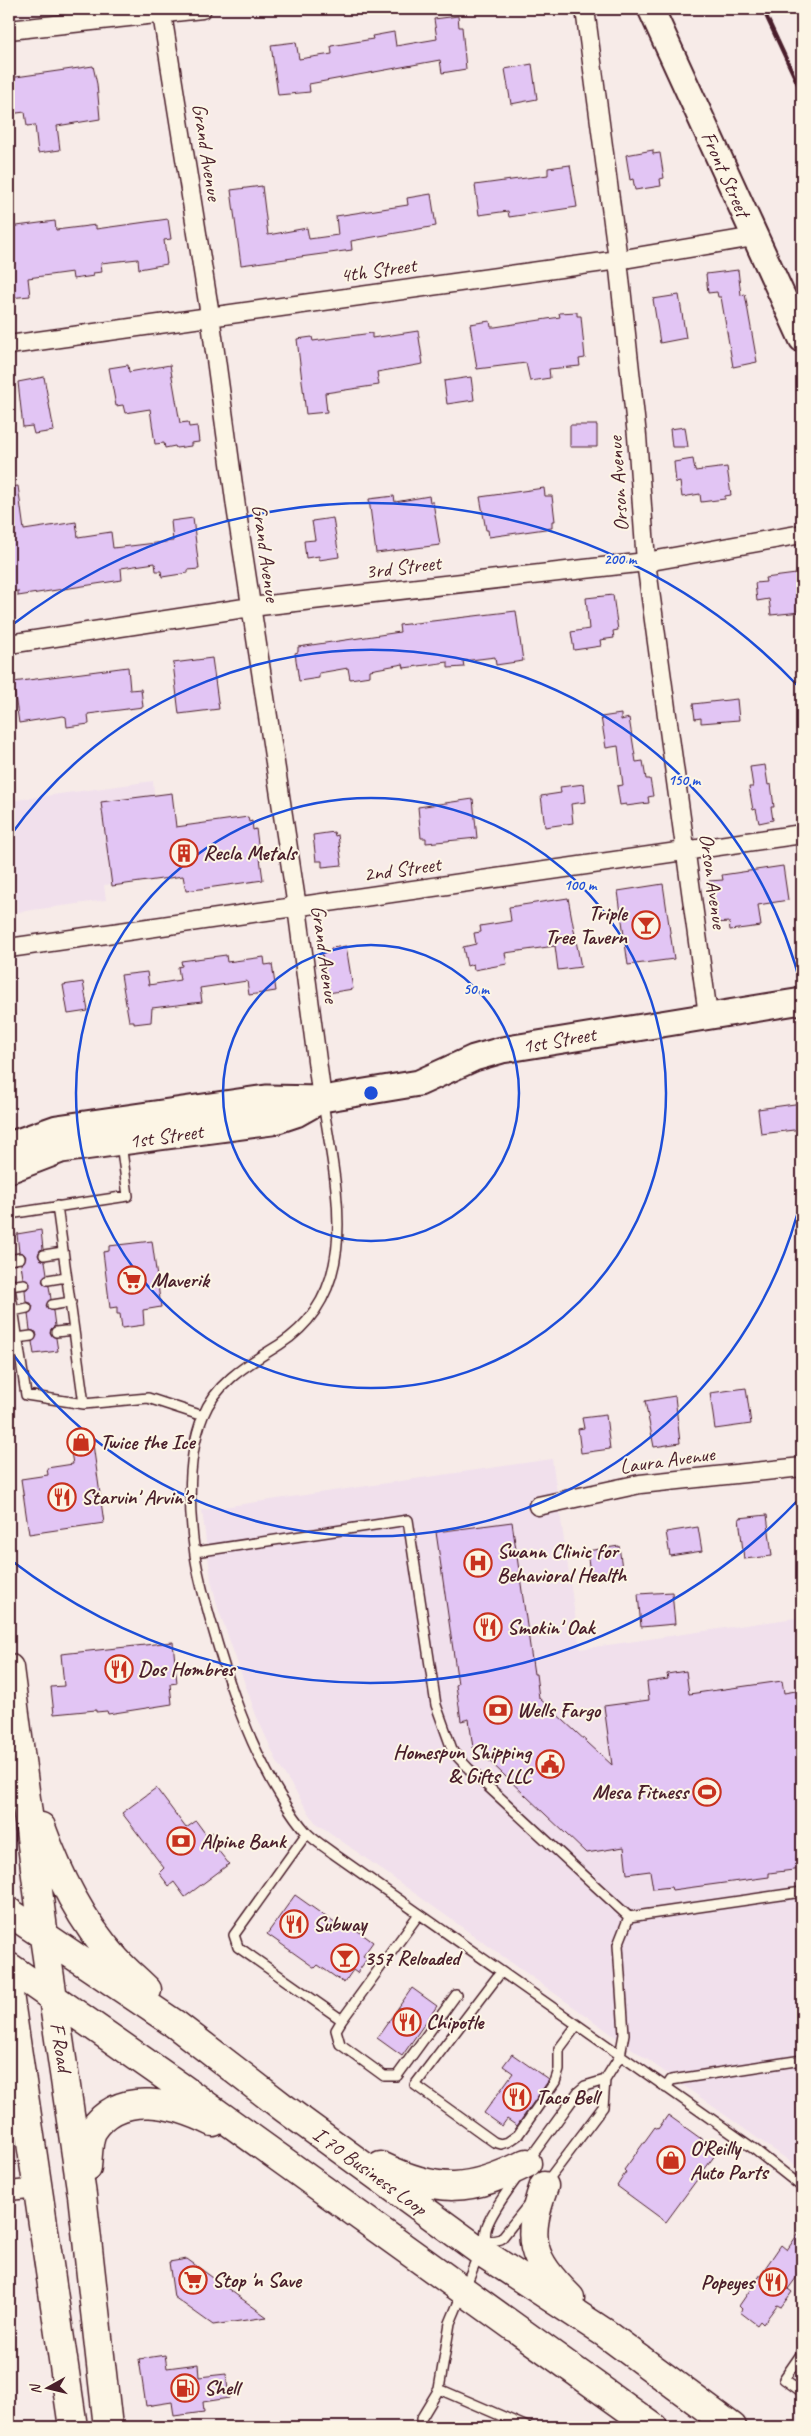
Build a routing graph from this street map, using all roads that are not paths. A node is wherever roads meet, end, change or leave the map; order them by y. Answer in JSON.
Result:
{"nodes":[{"id":1,"x":202,"y":9,"type":"edge"},
{"id":2,"x":585,"y":9,"type":"edge"},
{"id":3,"x":651,"y":9,"type":"edge"},
{"id":4,"x":162,"y":14,"type":"junction"},
{"id":5,"x":9,"y":30,"type":"edge"},
{"id":6,"x":754,"y":237,"type":"junction"},
{"id":7,"x":618,"y":260,"type":"junction"},
{"id":8,"x":210,"y":315,"type":"junction"},
{"id":9,"x":802,"y":340,"type":"edge"},
{"id":10,"x":9,"y":344,"type":"edge"},
{"id":11,"x":802,"y":534,"type":"edge"},
{"id":12,"x":646,"y":562,"type":"junction"},
{"id":13,"x":251,"y":607,"type":"junction"},
{"id":14,"x":9,"y":644,"type":"edge"},
{"id":15,"x":802,"y":834,"type":"edge"},
{"id":16,"x":686,"y":850,"type":"junction"},
{"id":17,"x":297,"y":907,"type":"junction"},
{"id":18,"x":9,"y":948,"type":"edge"},
{"id":19,"x":802,"y":1001,"type":"edge"},
{"id":20,"x":708,"y":1015,"type":"junction"},
{"id":21,"x":322,"y":1099,"type":"junction"},
{"id":22,"x":121,"y":1142,"type":"junction"},
{"id":23,"x":9,"y":1145,"type":"edge"},
{"id":24,"x":9,"y":1170,"type":"edge"},
{"id":25,"x":57,"y":1206,"type":"junction"},
{"id":26,"x":9,"y":1214,"type":"edge"},
{"id":27,"x":64,"y":1252,"type":"junction"},
{"id":28,"x":44,"y":1255,"type":"dead end"},
{"id":29,"x":20,"y":1258,"type":"dead end"},
{"id":30,"x":9,"y":1260,"type":"edge"},
{"id":31,"x":66,"y":1277,"type":"junction"},
{"id":32,"x":48,"y":1280,"type":"dead end"},
{"id":33,"x":9,"y":1282,"type":"edge"},
{"id":34,"x":24,"y":1284,"type":"dead end"},
{"id":35,"x":9,"y":1286,"type":"edge"},
{"id":36,"x":70,"y":1302,"type":"junction"},
{"id":37,"x":52,"y":1305,"type":"dead end"},
{"id":38,"x":27,"y":1308,"type":"dead end"},
{"id":39,"x":13,"y":1311,"type":"junction"},
{"id":40,"x":74,"y":1330,"type":"junction"},
{"id":41,"x":56,"y":1332,"type":"dead end"},
{"id":42,"x":31,"y":1336,"type":"dead end"},
{"id":43,"x":17,"y":1338,"type":"junction"},
{"id":44,"x":84,"y":1404,"type":"junction"},
{"id":45,"x":203,"y":1416,"type":"junction"},
{"id":46,"x":802,"y":1467,"type":"edge"},
{"id":47,"x":538,"y":1506,"type":"dead end"},
{"id":48,"x":195,"y":1552,"type":"junction"},
{"id":49,"x":9,"y":1668,"type":"edge"},
{"id":50,"x":23,"y":1773,"type":"junction"},
{"id":51,"x":307,"y":1833,"type":"junction"},
{"id":52,"x":802,"y":1892,"type":"edge"},
{"id":53,"x":9,"y":1912,"type":"edge"},
{"id":54,"x":419,"y":1914,"type":"junction"},
{"id":55,"x":629,"y":1917,"type":"junction"},
{"id":56,"x":44,"y":1937,"type":"junction"},
{"id":57,"x":9,"y":1967,"type":"edge"},
{"id":58,"x":501,"y":1972,"type":"junction"},
{"id":59,"x":9,"y":1994,"type":"edge"},
{"id":60,"x":456,"y":1995,"type":"dead end"},
{"id":61,"x":53,"y":1998,"type":"junction"},
{"id":62,"x":342,"y":2020,"type":"junction"},
{"id":63,"x":175,"y":2024,"type":"junction"},
{"id":64,"x":576,"y":2025,"type":"junction"},
{"id":65,"x":620,"y":2056,"type":"junction"},
{"id":66,"x":802,"y":2060,"type":"edge"},
{"id":67,"x":605,"y":2080,"type":"junction"},
{"id":68,"x":666,"y":2088,"type":"junction"},
{"id":69,"x":331,"y":2143,"type":"junction"},
{"id":70,"x":276,"y":2156,"type":"junction"},
{"id":71,"x":527,"y":2163,"type":"junction"},
{"id":72,"x":544,"y":2186,"type":"junction"},
{"id":73,"x":802,"y":2187,"type":"edge"},
{"id":74,"x":38,"y":2188,"type":"junction"},
{"id":75,"x":9,"y":2191,"type":"edge"},
{"id":76,"x":82,"y":2195,"type":"junction"},
{"id":77,"x":483,"y":2247,"type":"junction"},
{"id":78,"x":462,"y":2292,"type":"junction"},
{"id":79,"x":605,"y":2333,"type":"junction"},
{"id":80,"x":802,"y":2353,"type":"edge"},
{"id":81,"x":439,"y":2389,"type":"junction"},
{"id":82,"x":802,"y":2392,"type":"edge"},
{"id":83,"x":422,"y":2423,"type":"edge"},
{"id":84,"x":72,"y":2427,"type":"edge"},
{"id":85,"x":108,"y":2427,"type":"edge"},
{"id":86,"x":526,"y":2427,"type":"edge"},
{"id":87,"x":653,"y":2427,"type":"edge"},
{"id":88,"x":732,"y":2427,"type":"edge"}],
"edges":[{"from":1,"to":4,"type":"street"},
{"from":2,"to":7,"type":"street","name":"Orson Avenue"},
{"from":3,"to":6,"type":"street","name":"Front Street"},
{"from":4,"to":5,"type":"street"},
{"from":4,"to":8,"type":"street","name":"Grand Avenue"},
{"from":6,"to":7,"type":"street","name":"4th Street"},
{"from":6,"to":9,"type":"street","name":"Front Street"},
{"from":7,"to":8,"type":"street","name":"4th Street"},
{"from":7,"to":12,"type":"street","name":"Orson Avenue"},
{"from":8,"to":10,"type":"street","name":"4th Street"},
{"from":8,"to":13,"type":"street","name":"Grand Avenue"},
{"from":11,"to":12,"type":"street","name":"3rd Street"},
{"from":12,"to":13,"type":"street","name":"3rd Street"},
{"from":12,"to":16,"type":"street","name":"Orson Avenue"},
{"from":13,"to":14,"type":"street","name":"3rd Street"},
{"from":13,"to":17,"type":"street","name":"Grand Avenue"},
{"from":15,"to":16,"type":"street","name":"2nd Street"},
{"from":16,"to":17,"type":"street","name":"2nd Street"},
{"from":16,"to":20,"type":"street","name":"Orson Avenue"},
{"from":17,"to":18,"type":"street","name":"2nd Street"},
{"from":17,"to":21,"type":"street","name":"Grand Avenue"},
{"from":19,"to":20,"type":"street","name":"1st Street"},
{"from":20,"to":21,"type":"street","name":"1st Street"},
{"from":21,"to":22,"type":"street","name":"1st Street"},
{"from":21,"to":23,"type":"street","name":"1st Street"},
{"from":21,"to":45,"type":"lane"},
{"from":22,"to":24,"type":"street","name":"1st Street"},
{"from":22,"to":25,"type":"lane"},
{"from":25,"to":26,"type":"lane"},
{"from":25,"to":27,"type":"lane"},
{"from":27,"to":28,"type":"lane"},
{"from":27,"to":31,"type":"lane"},
{"from":29,"to":30,"type":"lane"},
{"from":31,"to":32,"type":"lane"},
{"from":31,"to":36,"type":"lane"},
{"from":33,"to":35,"type":"lane"},
{"from":34,"to":35,"type":"lane"},
{"from":35,"to":39,"type":"lane"},
{"from":36,"to":37,"type":"lane"},
{"from":36,"to":40,"type":"lane"},
{"from":38,"to":39,"type":"lane"},
{"from":39,"to":43,"type":"lane"},
{"from":40,"to":41,"type":"lane"},
{"from":40,"to":44,"type":"lane"},
{"from":42,"to":43,"type":"lane"},
{"from":43,"to":44,"type":"lane"},
{"from":44,"to":45,"type":"lane"},
{"from":45,"to":48,"type":"lane"},
{"from":46,"to":47,"type":"street","name":"Laura Avenue"},
{"from":48,"to":51,"type":"lane"},
{"from":48,"to":55,"type":"lane"},
{"from":49,"to":50,"type":"main road","name":"F Road"},
{"from":50,"to":56,"type":"main road","name":"F Road"},
{"from":50,"to":63,"type":"main road"},
{"from":51,"to":54,"type":"lane"},
{"from":51,"to":62,"type":"lane"},
{"from":52,"to":55,"type":"lane"},
{"from":53,"to":56,"type":"main road","name":"I 70 Business Loop"},
{"from":54,"to":58,"type":"lane"},
{"from":54,"to":62,"type":"lane"},
{"from":55,"to":65,"type":"lane"},
{"from":56,"to":61,"type":"main road","name":"F Road"},
{"from":56,"to":63,"type":"main road","name":"I 70 Business Loop"},
{"from":57,"to":61,"type":"main road","name":"I 70 Business Loop"},
{"from":58,"to":64,"type":"lane"},
{"from":58,"to":64,"type":"lane"},
{"from":59,"to":74,"type":"main road","name":"F Road"},
{"from":60,"to":62,"type":"lane"},
{"from":61,"to":70,"type":"main road","name":"I 70 Business Loop"},
{"from":61,"to":76,"type":"main road","name":"F Road"},
{"from":63,"to":69,"type":"main road","name":"I 70 Business Loop"},
{"from":64,"to":65,"type":"lane"},
{"from":65,"to":67,"type":"lane"},
{"from":65,"to":68,"type":"lane"},
{"from":66,"to":68,"type":"lane"},
{"from":67,"to":71,"type":"lane"},
{"from":67,"to":72,"type":"lane"},
{"from":68,"to":73,"type":"lane"},
{"from":69,"to":71,"type":"main road"},
{"from":69,"to":77,"type":"main road","name":"I 70 Business Loop"},
{"from":70,"to":76,"type":"main road"},
{"from":70,"to":78,"type":"main road","name":"I 70 Business Loop"},
{"from":71,"to":77,"type":"lane"},
{"from":72,"to":77,"type":"lane"},
{"from":72,"to":79,"type":"main road"},
{"from":74,"to":75,"type":"street"},
{"from":74,"to":84,"type":"main road","name":"F Road"},
{"from":76,"to":85,"type":"main road","name":"F Road"},
{"from":77,"to":78,"type":"lane"},
{"from":77,"to":79,"type":"main road","name":"I 70 Business Loop"},
{"from":78,"to":81,"type":"lane"},
{"from":78,"to":87,"type":"main road","name":"I 70 Business Loop"},
{"from":79,"to":88,"type":"main road","name":"I 70 Business Loop"},
{"from":80,"to":82,"type":"lane"},
{"from":81,"to":83,"type":"lane"},
{"from":81,"to":86,"type":"lane"}]}
